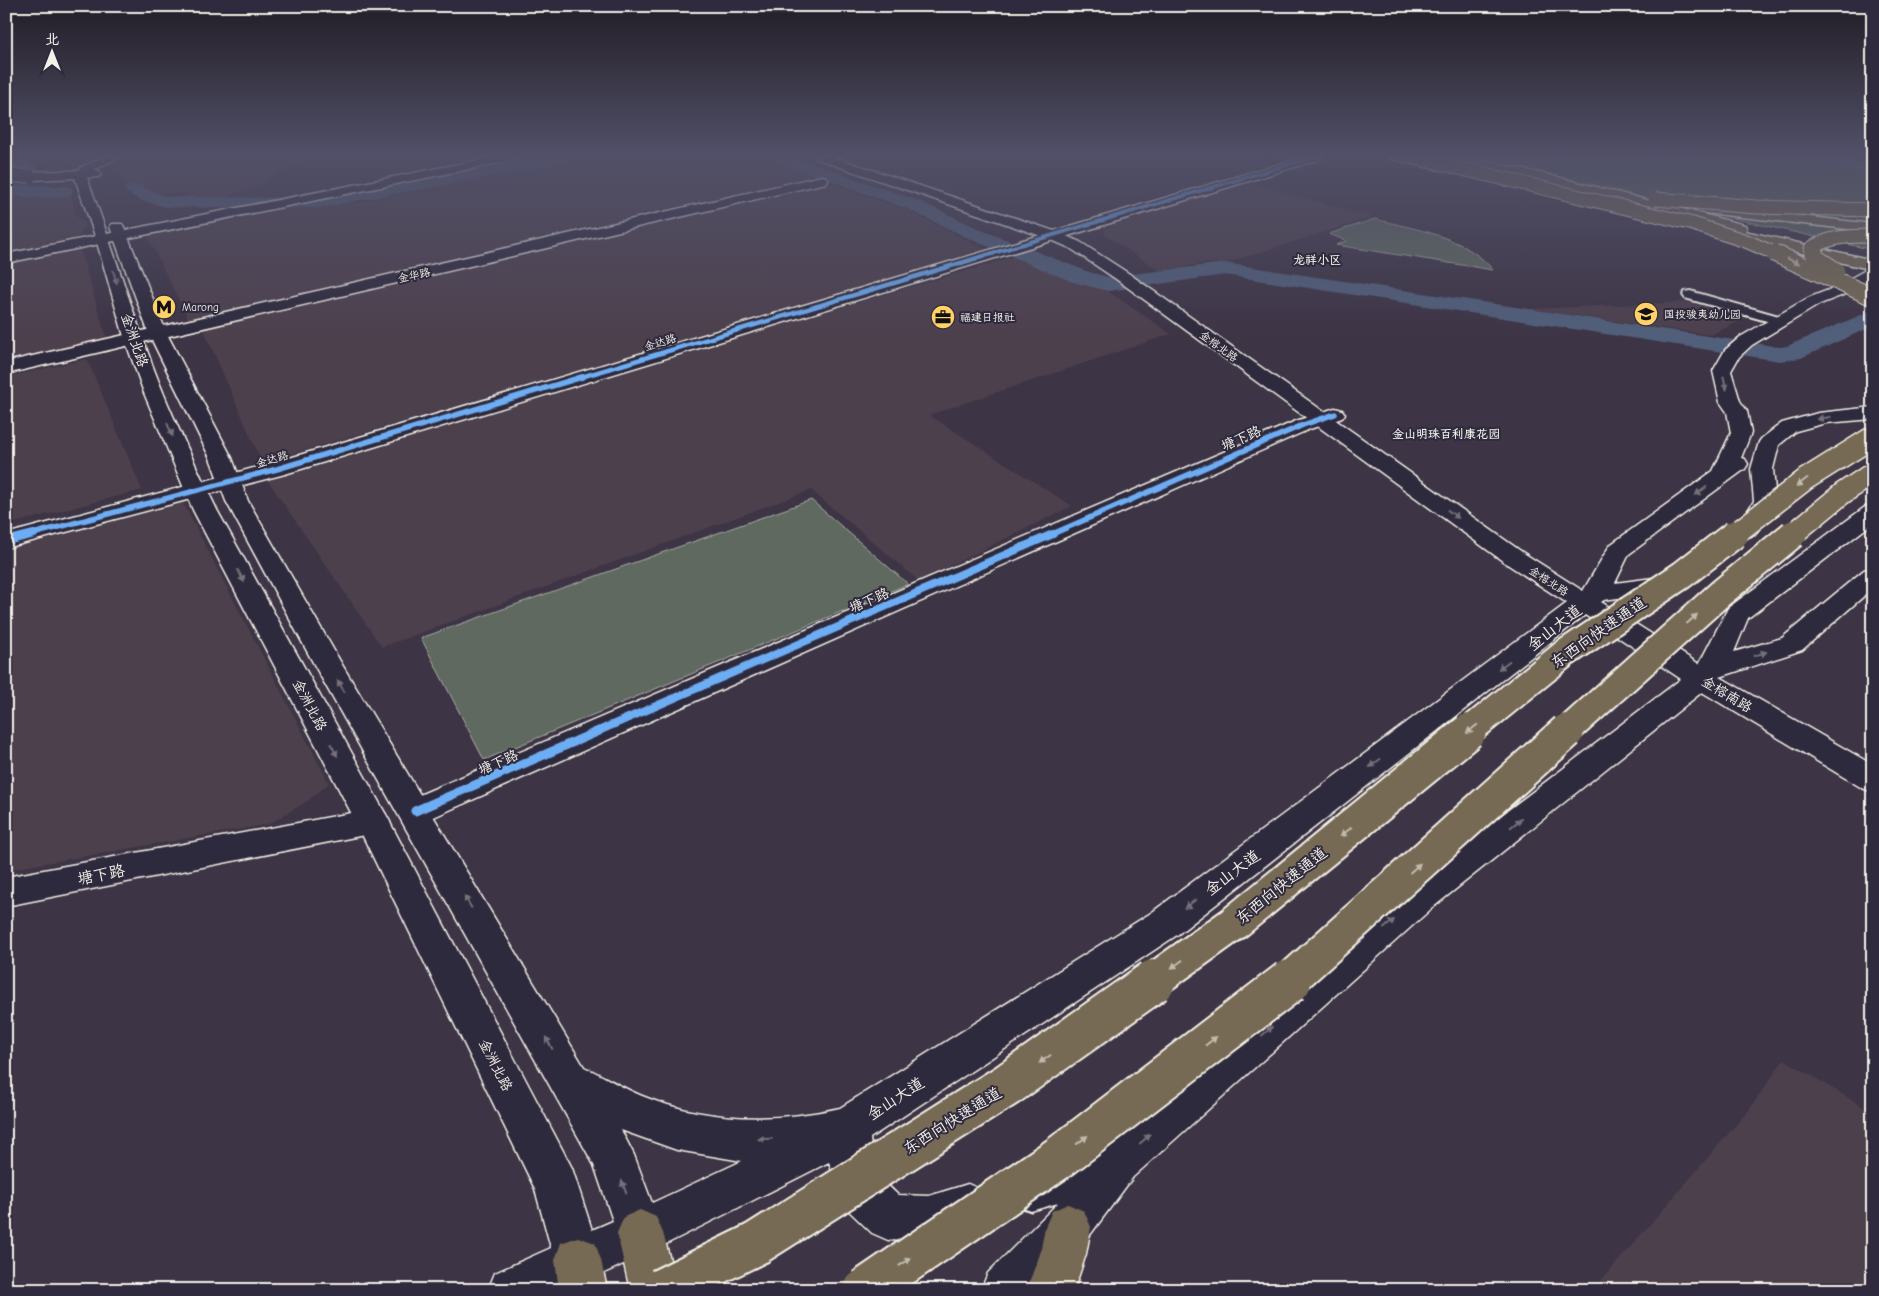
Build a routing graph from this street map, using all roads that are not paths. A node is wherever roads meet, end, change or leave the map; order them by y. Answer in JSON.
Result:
{"nodes":[{"id":1,"x":107,"y":216,"type":"edge"},
{"id":2,"x":212,"y":216,"type":"edge"},
{"id":3,"x":665,"y":216,"type":"edge"},
{"id":4,"x":1006,"y":216,"type":"edge"},
{"id":5,"x":1009,"y":216,"type":"edge"},
{"id":6,"x":1112,"y":216,"type":"edge"},
{"id":7,"x":1660,"y":216,"type":"edge"},
{"id":8,"x":1662,"y":216,"type":"edge"},
{"id":9,"x":1691,"y":216,"type":"edge"},
{"id":10,"x":1769,"y":216,"type":"edge"},
{"id":11,"x":1873,"y":228,"type":"edge"},
{"id":12,"x":1056,"y":233,"type":"junction"},
{"id":13,"x":1873,"y":236,"type":"edge"},
{"id":14,"x":111,"y":237,"type":"junction"},
{"id":15,"x":6,"y":258,"type":"edge"},
{"id":16,"x":1873,"y":260,"type":"edge"},
{"id":17,"x":1873,"y":265,"type":"edge"},
{"id":18,"x":1873,"y":271,"type":"edge"},
{"id":19,"x":1873,"y":285,"type":"edge"},
{"id":20,"x":1837,"y":292,"type":"junction"},
{"id":21,"x":1690,"y":295,"type":"dead end"},
{"id":22,"x":1873,"y":297,"type":"edge"},
{"id":23,"x":1781,"y":321,"type":"junction"},
{"id":24,"x":146,"y":337,"type":"junction"},
{"id":25,"x":6,"y":368,"type":"edge"},
{"id":26,"x":1873,"y":414,"type":"edge"},
{"id":27,"x":1327,"y":416,"type":"junction"},
{"id":28,"x":1873,"y":437,"type":"edge"},
{"id":29,"x":1768,"y":442,"type":"junction"},
{"id":30,"x":1873,"y":473,"type":"edge"},
{"id":31,"x":1723,"y":474,"type":"junction"},
{"id":32,"x":231,"y":482,"type":"junction"},
{"id":33,"x":197,"y":491,"type":"junction"},
{"id":34,"x":1873,"y":512,"type":"edge"},
{"id":35,"x":6,"y":541,"type":"edge"},
{"id":36,"x":1873,"y":575,"type":"edge"},
{"id":37,"x":1590,"y":598,"type":"junction"},
{"id":38,"x":1706,"y":673,"type":"junction"},
{"id":39,"x":1873,"y":760,"type":"edge"},
{"id":40,"x":1873,"y":780,"type":"edge"},
{"id":41,"x":415,"y":811,"type":"junction"},
{"id":42,"x":373,"y":822,"type":"junction"},
{"id":43,"x":6,"y":892,"type":"edge"},
{"id":44,"x":572,"y":1082,"type":"junction"},
{"id":45,"x":848,"y":1128,"type":"junction"},
{"id":46,"x":1118,"y":1162,"type":"junction"},
{"id":47,"x":1068,"y":1226,"type":"junction"},
{"id":48,"x":640,"y":1233,"type":"junction"},
{"id":49,"x":581,"y":1275,"type":"edge"},
{"id":50,"x":512,"y":1290,"type":"edge"},
{"id":51,"x":654,"y":1290,"type":"edge"},
{"id":52,"x":661,"y":1290,"type":"edge"},
{"id":53,"x":865,"y":1290,"type":"edge"},
{"id":54,"x":1005,"y":1290,"type":"edge"},
{"id":55,"x":1050,"y":1290,"type":"edge"}],
"edges":[{"from":1,"to":14,"type":"main road","name":"金洲北路"},
{"from":2,"to":14,"type":"main road"},
{"from":3,"to":24,"type":"main road","name":"金华路"},
{"from":4,"to":12,"type":"main road","name":"金榕北路"},
{"from":5,"to":12,"type":"main road","name":"金榕北路"},
{"from":6,"to":12,"type":"main road","name":"金达路"},
{"from":7,"to":17,"type":"main road"},
{"from":8,"to":22,"type":"main road","one_way":true,"bridge":true},
{"from":9,"to":16,"type":"main road"},
{"from":10,"to":11,"type":"main road","bridge":true},
{"from":12,"to":27,"type":"main road","name":"金榕北路"},
{"from":12,"to":32,"type":"main road","name":"金达路"},
{"from":13,"to":19,"type":"main road","bridge":true},
{"from":14,"to":15,"type":"main road"},
{"from":14,"to":24,"type":"main road","name":"金洲北路"},
{"from":18,"to":20,"type":"main road"},
{"from":19,"to":20,"type":"main road"},
{"from":20,"to":23,"type":"main road"},
{"from":21,"to":23,"type":"street"},
{"from":23,"to":31,"type":"main road","one_way":true},
{"from":24,"to":25,"type":"main road","name":"金华路"},
{"from":24,"to":32,"type":"main road","name":"金洲北路"},
{"from":24,"to":33,"type":"main road","name":"金洲北路","one_way":true},
{"from":26,"to":29,"type":"main road","one_way":true},
{"from":27,"to":37,"type":"main road","name":"金榕北路"},
{"from":27,"to":41,"type":"main road","name":"塘下路"},
{"from":28,"to":52,"type":"main road","name":"东西向快速通道","one_way":true,"bridge":true},
{"from":29,"to":31,"type":"main road"},
{"from":29,"to":37,"type":"main road"},
{"from":53,"to":30,"type":"main road","one_way":true,"bridge":true},
{"from":31,"to":37,"type":"main road","one_way":true},
{"from":32,"to":33,"type":"main road","name":"金达路"},
{"from":41,"to":32,"type":"main road","name":"金洲北路","one_way":true},
{"from":33,"to":35,"type":"main road","name":"金达路"},
{"from":33,"to":42,"type":"main road","name":"金洲北路","one_way":true},
{"from":34,"to":38,"type":"main road"},
{"from":38,"to":36,"type":"main road","one_way":true},
{"from":37,"to":38,"type":"main road","name":"金榕南路"},
{"from":37,"to":45,"type":"main road","name":"金山大道","one_way":true},
{"from":38,"to":39,"type":"main road","name":"金榕南路"},
{"from":38,"to":40,"type":"main road","name":"金榕南路"},
{"from":46,"to":38,"type":"main road","one_way":true},
{"from":44,"to":41,"type":"main road","name":"金洲北路","one_way":true},
{"from":42,"to":43,"type":"main road","name":"塘下路"},
{"from":42,"to":49,"type":"main road","name":"金洲北路"},
{"from":45,"to":44,"type":"main road","one_way":true},
{"from":48,"to":44,"type":"main road","name":"金洲北路","one_way":true},
{"from":45,"to":46,"type":"main road"},
{"from":45,"to":48,"type":"main road","name":"金山大道"},
{"from":46,"to":47,"type":"main road"},
{"from":47,"to":54,"type":"main road"},
{"from":47,"to":55,"type":"main road"},
{"from":48,"to":49,"type":"main road","name":"金山大道"},
{"from":48,"to":51,"type":"main road"},
{"from":49,"to":50,"type":"main road","name":"金山大道"}]}
